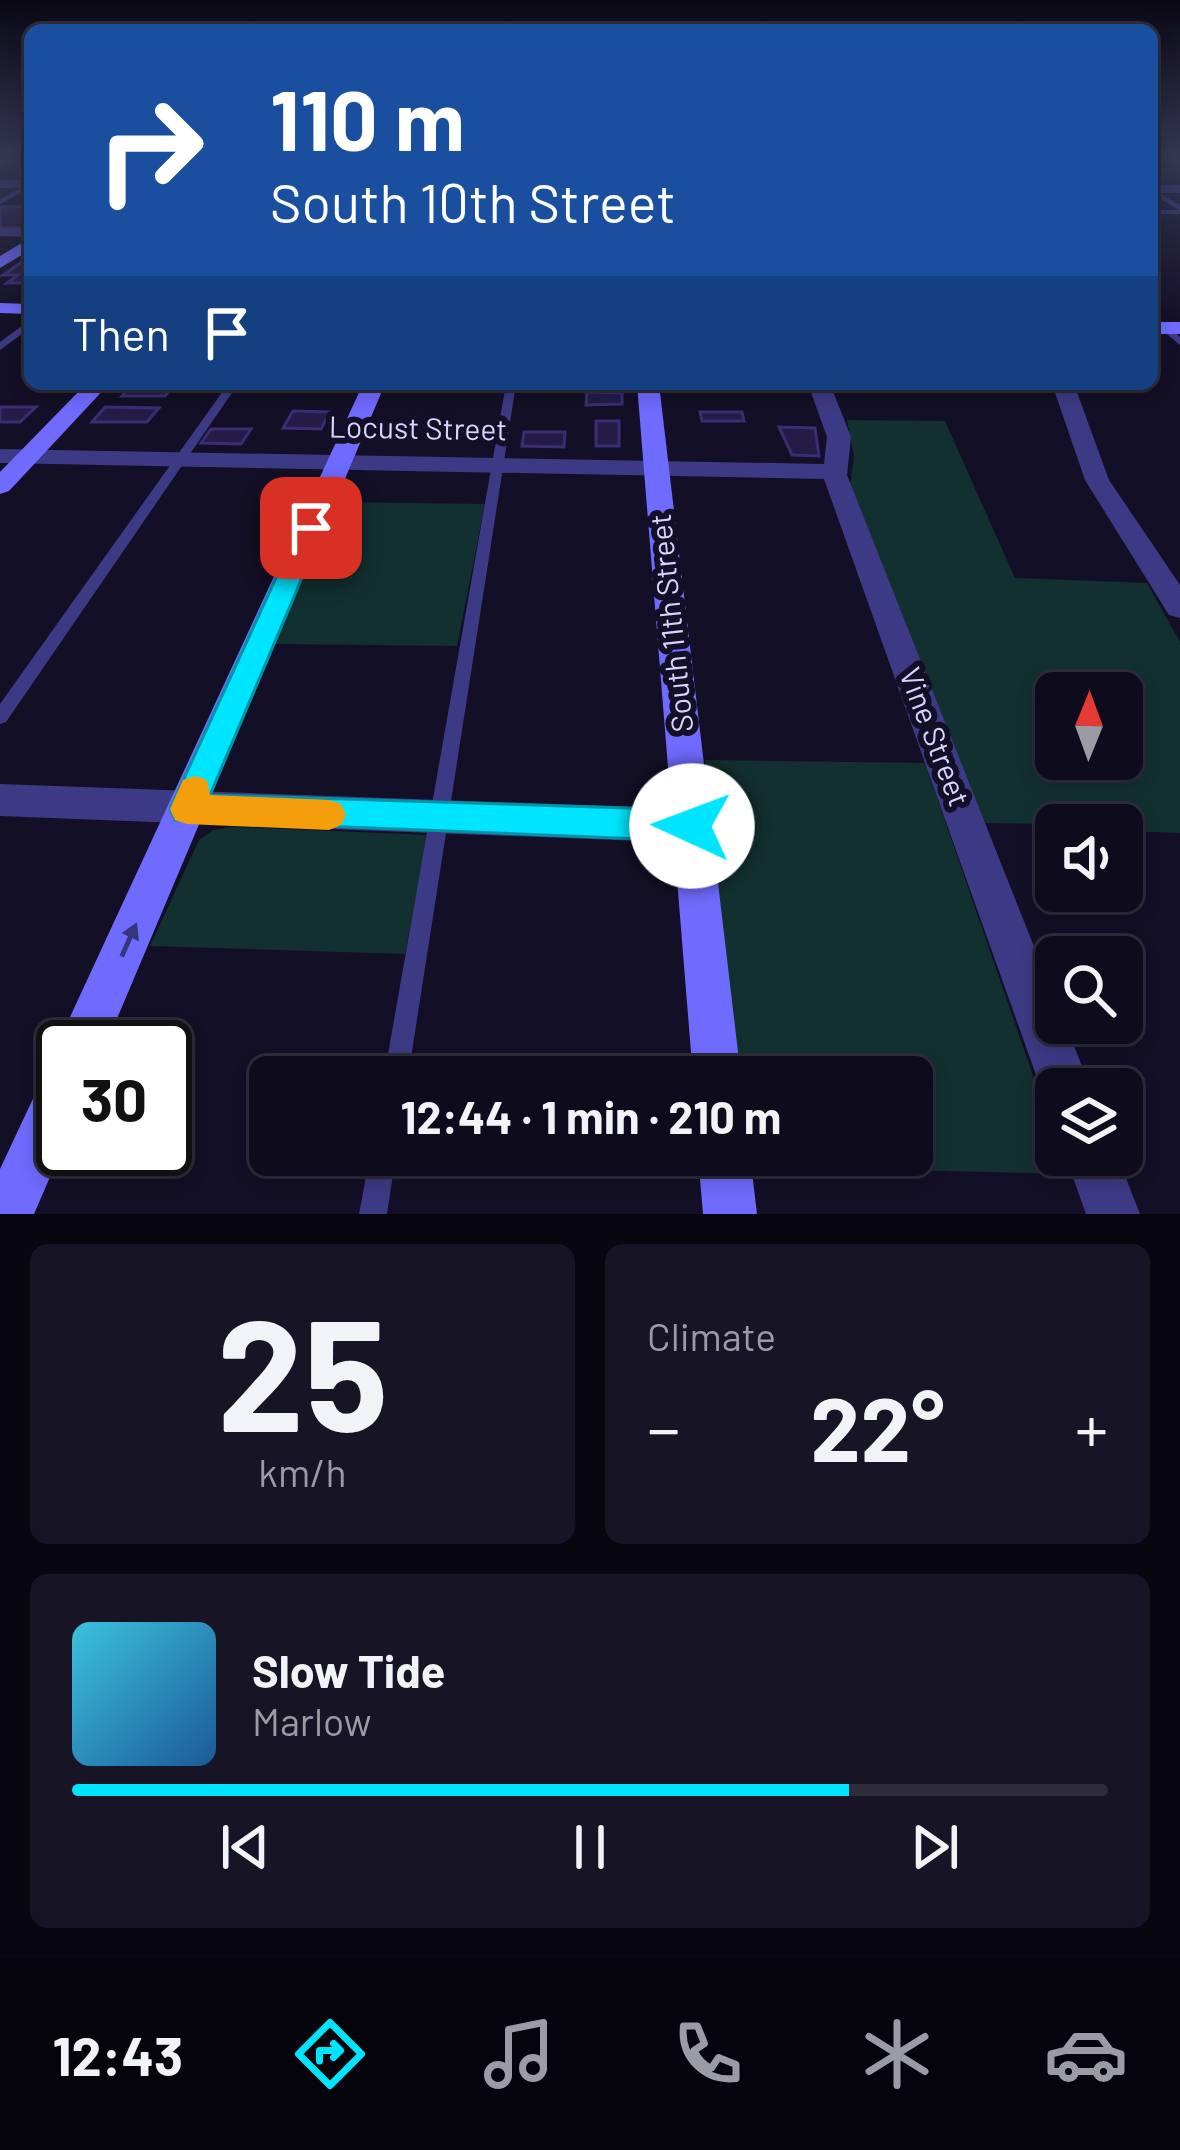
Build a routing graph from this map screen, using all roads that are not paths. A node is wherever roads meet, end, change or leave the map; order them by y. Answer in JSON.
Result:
{"nodes":[{"id":1,"x":24,"y":328,"type":"edge"},
{"id":2,"x":0,"y":347,"type":"edge"},
{"id":3,"x":92,"y":390,"type":"edge"},
{"id":4,"x":229,"y":390,"type":"edge"},
{"id":5,"x":371,"y":390,"type":"edge"},
{"id":6,"x":510,"y":390,"type":"edge"},
{"id":7,"x":649,"y":390,"type":"edge"},
{"id":8,"x":821,"y":390,"type":"edge"},
{"id":9,"x":1065,"y":390,"type":"edge"},
{"id":10,"x":0,"y":456,"type":"edge"},
{"id":11,"x":28,"y":456,"type":"junction"},
{"id":12,"x":181,"y":458,"type":"junction"},
{"id":13,"x":340,"y":461,"type":"junction"},
{"id":14,"x":498,"y":463,"type":"junction"},
{"id":15,"x":657,"y":465,"type":"junction"},
{"id":16,"x":834,"y":472,"type":"junction"},
{"id":17,"x":0,"y":486,"type":"edge"},
{"id":18,"x":1180,"y":608,"type":"edge"},
{"id":19,"x":0,"y":717,"type":"edge"},
{"id":20,"x":0,"y":800,"type":"edge"},
{"id":21,"x":187,"y":809,"type":"junction"},
{"id":22,"x":440,"y":819,"type":"junction"},
{"id":23,"x":692,"y":826,"type":"junction"},
{"id":24,"x":93,"y":1020,"type":"edge"},
{"id":25,"x":400,"y":1056,"type":"edge"},
{"id":26,"x":714,"y":1056,"type":"edge"},
{"id":27,"x":1058,"y":1068,"type":"edge"},
{"id":28,"x":36,"y":1150,"type":"edge"},
{"id":29,"x":379,"y":1176,"type":"edge"},
{"id":30,"x":726,"y":1176,"type":"edge"},
{"id":31,"x":1099,"y":1176,"type":"edge"},
{"id":32,"x":8,"y":1214,"type":"edge"},
{"id":33,"x":373,"y":1214,"type":"edge"},
{"id":34,"x":730,"y":1214,"type":"edge"},
{"id":35,"x":1113,"y":1214,"type":"edge"}],
"edges":[{"from":1,"to":2,"type":"lane"},
{"from":3,"to":11,"type":"main road"},
{"from":4,"to":12,"type":"lane"},
{"from":5,"to":13,"type":"main road"},
{"from":6,"to":14,"type":"lane"},
{"from":7,"to":15,"type":"main road","name":"South 11th Street"},
{"from":8,"to":16,"type":"street","name":"Vine Street"},
{"from":9,"to":18,"type":"street"},
{"from":10,"to":11,"type":"street","name":"Locust Street"},
{"from":11,"to":12,"type":"street","name":"Locust Street"},
{"from":11,"to":17,"type":"main road"},
{"from":12,"to":13,"type":"street","name":"Locust Street"},
{"from":12,"to":19,"type":"lane"},
{"from":13,"to":14,"type":"street","name":"Locust Street"},
{"from":13,"to":21,"type":"main road"},
{"from":14,"to":15,"type":"street","name":"Locust Street"},
{"from":14,"to":22,"type":"lane"},
{"from":15,"to":16,"type":"street","name":"Locust Street"},
{"from":15,"to":23,"type":"main road","name":"South 11th Street"},
{"from":16,"to":27,"type":"street","name":"Vine Street"},
{"from":20,"to":21,"type":"street"},
{"from":21,"to":22,"type":"street"},
{"from":24,"to":21,"type":"main road","one_way":true},
{"from":22,"to":23,"type":"street"},
{"from":22,"to":25,"type":"lane"},
{"from":23,"to":26,"type":"main road","name":"South 11th Street"},
{"from":28,"to":32,"type":"main road"},
{"from":29,"to":33,"type":"lane"},
{"from":30,"to":34,"type":"main road"},
{"from":31,"to":35,"type":"street"}]}
